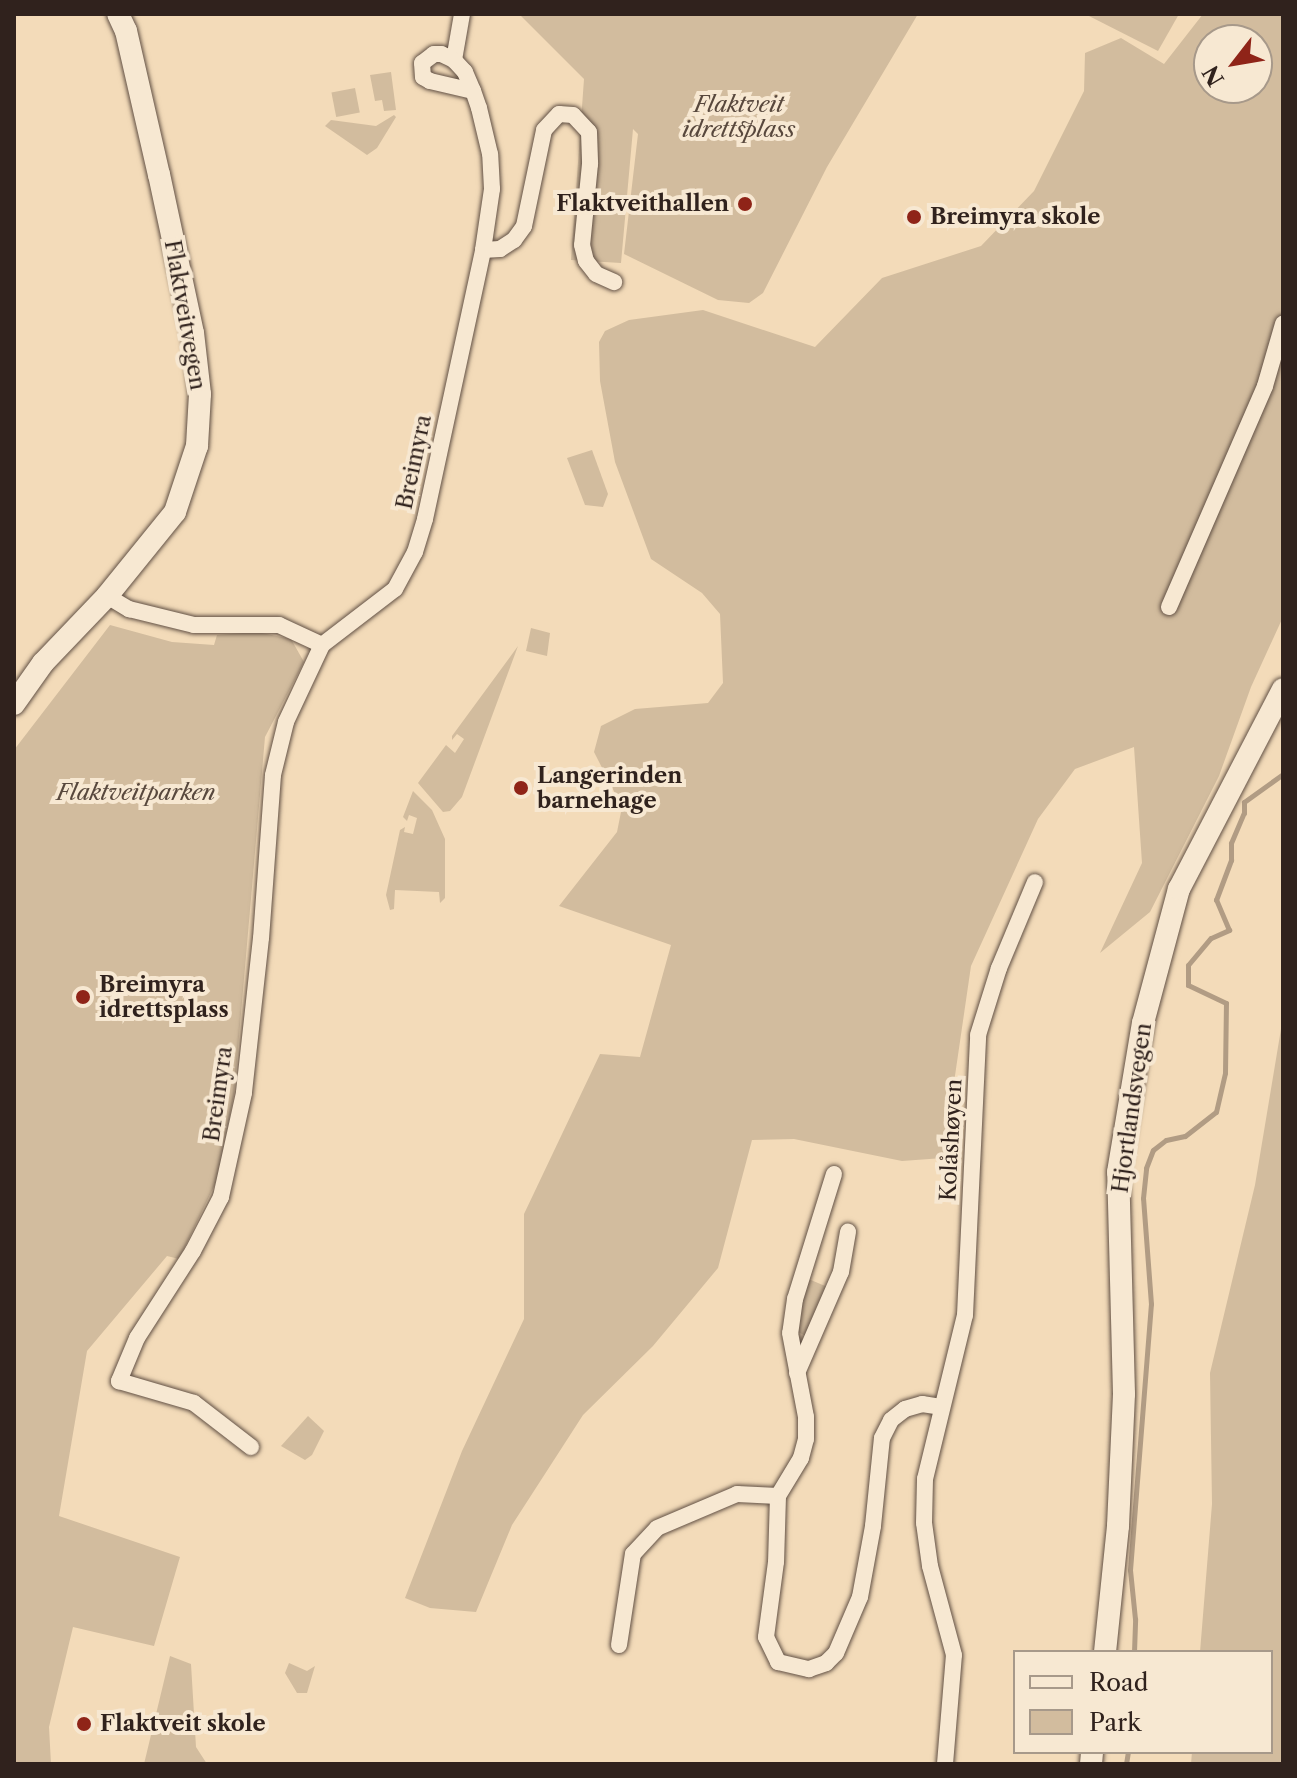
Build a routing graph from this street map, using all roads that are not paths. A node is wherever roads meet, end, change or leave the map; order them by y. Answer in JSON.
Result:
{"nodes":[{"id":1,"x":118,"y":14,"type":"edge"},
{"id":2,"x":462,"y":14,"type":"edge"},
{"id":3,"x":454,"y":60,"type":"junction"},
{"id":4,"x":473,"y":91,"type":"junction"},
{"id":5,"x":483,"y":250,"type":"junction"},
{"id":6,"x":614,"y":282,"type":"dead end"},
{"id":7,"x":1283,"y":324,"type":"edge"},
{"id":8,"x":107,"y":596,"type":"junction"},
{"id":9,"x":1169,"y":607,"type":"dead end"},
{"id":10,"x":322,"y":645,"type":"junction"},
{"id":11,"x":1283,"y":689,"type":"edge"},
{"id":12,"x":14,"y":704,"type":"edge"},
{"id":13,"x":1035,"y":882,"type":"dead end"},
{"id":14,"x":834,"y":1174,"type":"dead end"},
{"id":15,"x":848,"y":1232,"type":"dead end"},
{"id":16,"x":797,"y":1373,"type":"junction"},
{"id":17,"x":941,"y":1407,"type":"junction"},
{"id":18,"x":251,"y":1447,"type":"dead end"},
{"id":19,"x":778,"y":1496,"type":"junction"},
{"id":20,"x":619,"y":1645,"type":"dead end"},
{"id":21,"x":1105,"y":1650,"type":"edge"},
{"id":22,"x":945,"y":1764,"type":"edge"}],
"edges":[{"from":1,"to":8,"type":"street","name":"Flaktveitvegen"},
{"from":2,"to":3,"type":"street"},
{"from":3,"to":4,"type":"street","name":"Breimyra"},
{"from":3,"to":4,"type":"street"},
{"from":4,"to":5,"type":"street","name":"Breimyra"},
{"from":5,"to":6,"type":"street"},
{"from":5,"to":10,"type":"street","name":"Breimyra"},
{"from":7,"to":9,"type":"street"},
{"from":8,"to":10,"type":"street"},
{"from":8,"to":12,"type":"street","name":"Flaktveitvegen"},
{"from":10,"to":18,"type":"street","name":"Breimyra"},
{"from":11,"to":21,"type":"street","name":"Hjortlandsvegen"},
{"from":13,"to":17,"type":"street","name":"Kolåshøyen"},
{"from":14,"to":16,"type":"street"},
{"from":15,"to":16,"type":"street"},
{"from":16,"to":19,"type":"street"},
{"from":17,"to":19,"type":"street"},
{"from":17,"to":22,"type":"street","name":"Kolåshøyen"},
{"from":19,"to":20,"type":"street"}]}
